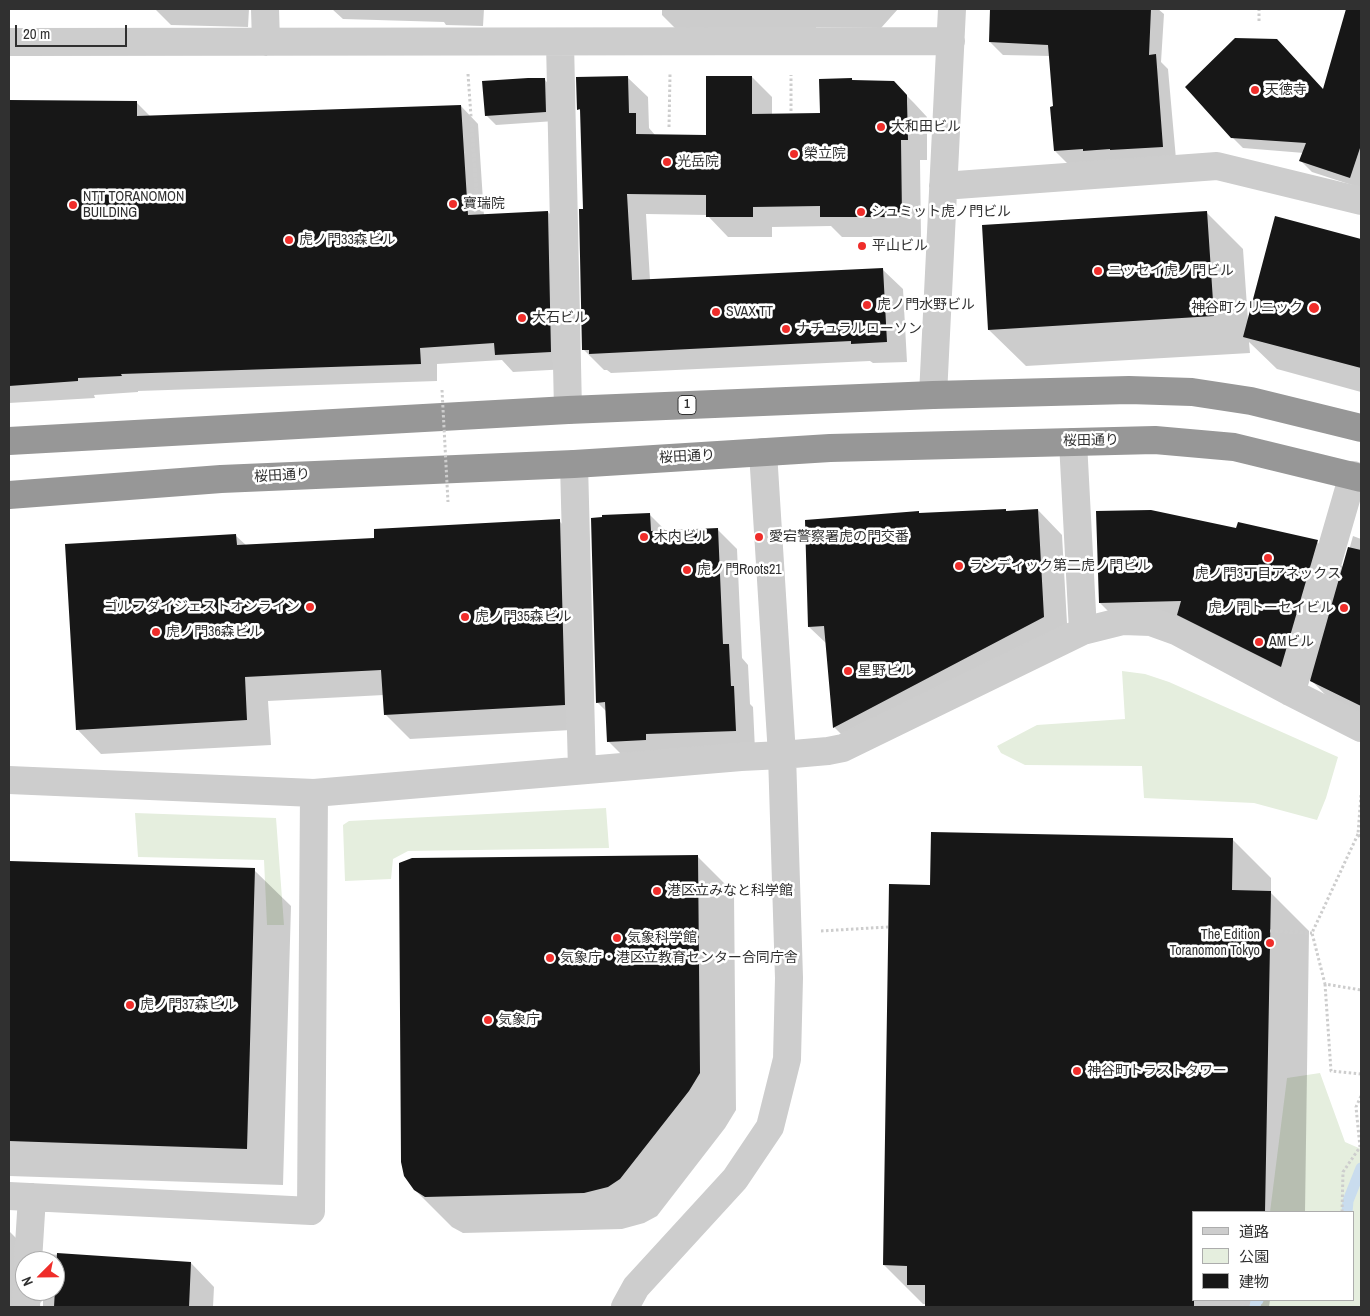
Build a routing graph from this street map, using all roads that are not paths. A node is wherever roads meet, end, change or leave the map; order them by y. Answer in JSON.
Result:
{"nodes":[{"id":1,"x":265,"y":9,"type":"edge"},
{"id":2,"x":952,"y":9,"type":"edge"},
{"id":3,"x":951,"y":41,"type":"junction"},
{"id":4,"x":9,"y":42,"type":"edge"},
{"id":5,"x":266,"y":42,"type":"junction"},
{"id":6,"x":560,"y":42,"type":"junction"},
{"id":7,"x":943,"y":186,"type":"junction"},
{"id":8,"x":1360,"y":194,"type":"edge"},
{"id":9,"x":933,"y":394,"type":"junction"},
{"id":10,"x":568,"y":410,"type":"junction"},
{"id":11,"x":1361,"y":428,"type":"edge"},
{"id":12,"x":9,"y":441,"type":"edge"},
{"id":13,"x":1073,"y":442,"type":"junction"},
{"id":14,"x":763,"y":452,"type":"junction"},
{"id":15,"x":574,"y":464,"type":"junction"},
{"id":16,"x":1357,"y":476,"type":"edge"},
{"id":17,"x":9,"y":495,"type":"edge"},
{"id":18,"x":1083,"y":631,"type":"junction"},
{"id":19,"x":1290,"y":692,"type":"junction"},
{"id":20,"x":1361,"y":728,"type":"edge"},
{"id":21,"x":782,"y":755,"type":"junction"},
{"id":22,"x":582,"y":770,"type":"junction"},
{"id":23,"x":9,"y":780,"type":"edge"},
{"id":24,"x":314,"y":793,"type":"junction"},
{"id":25,"x":20,"y":1197,"type":"edge"},
{"id":26,"x":27,"y":1251,"type":"edge"},
{"id":27,"x":625,"y":1307,"type":"edge"}],
"edges":[{"from":1,"to":5,"type":"street"},
{"from":2,"to":3,"type":"street"},
{"from":3,"to":6,"type":"street"},
{"from":3,"to":7,"type":"street"},
{"from":4,"to":5,"type":"street"},
{"from":5,"to":6,"type":"street"},
{"from":6,"to":10,"type":"street"},
{"from":7,"to":8,"type":"street"},
{"from":7,"to":9,"type":"street"},
{"from":9,"to":10,"type":"highway","number":"1"},
{"from":9,"to":11,"type":"highway","number":"1"},
{"from":10,"to":12,"type":"highway","number":"1"},
{"from":13,"to":14,"type":"highway","name":"桜田通り"},
{"from":13,"to":16,"type":"highway","name":"桜田通り"},
{"from":13,"to":18,"type":"street"},
{"from":14,"to":15,"type":"highway","name":"桜田通り"},
{"from":14,"to":21,"type":"street"},
{"from":15,"to":17,"type":"highway","name":"桜田通り"},
{"from":15,"to":22,"type":"street"},
{"from":16,"to":19,"type":"street"},
{"from":18,"to":19,"type":"street"},
{"from":18,"to":21,"type":"street"},
{"from":19,"to":20,"type":"street"},
{"from":21,"to":22,"type":"street"},
{"from":21,"to":27,"type":"street"},
{"from":22,"to":24,"type":"street"},
{"from":23,"to":24,"type":"street"},
{"from":24,"to":25,"type":"street"},
{"from":25,"to":26,"type":"street"}]}
